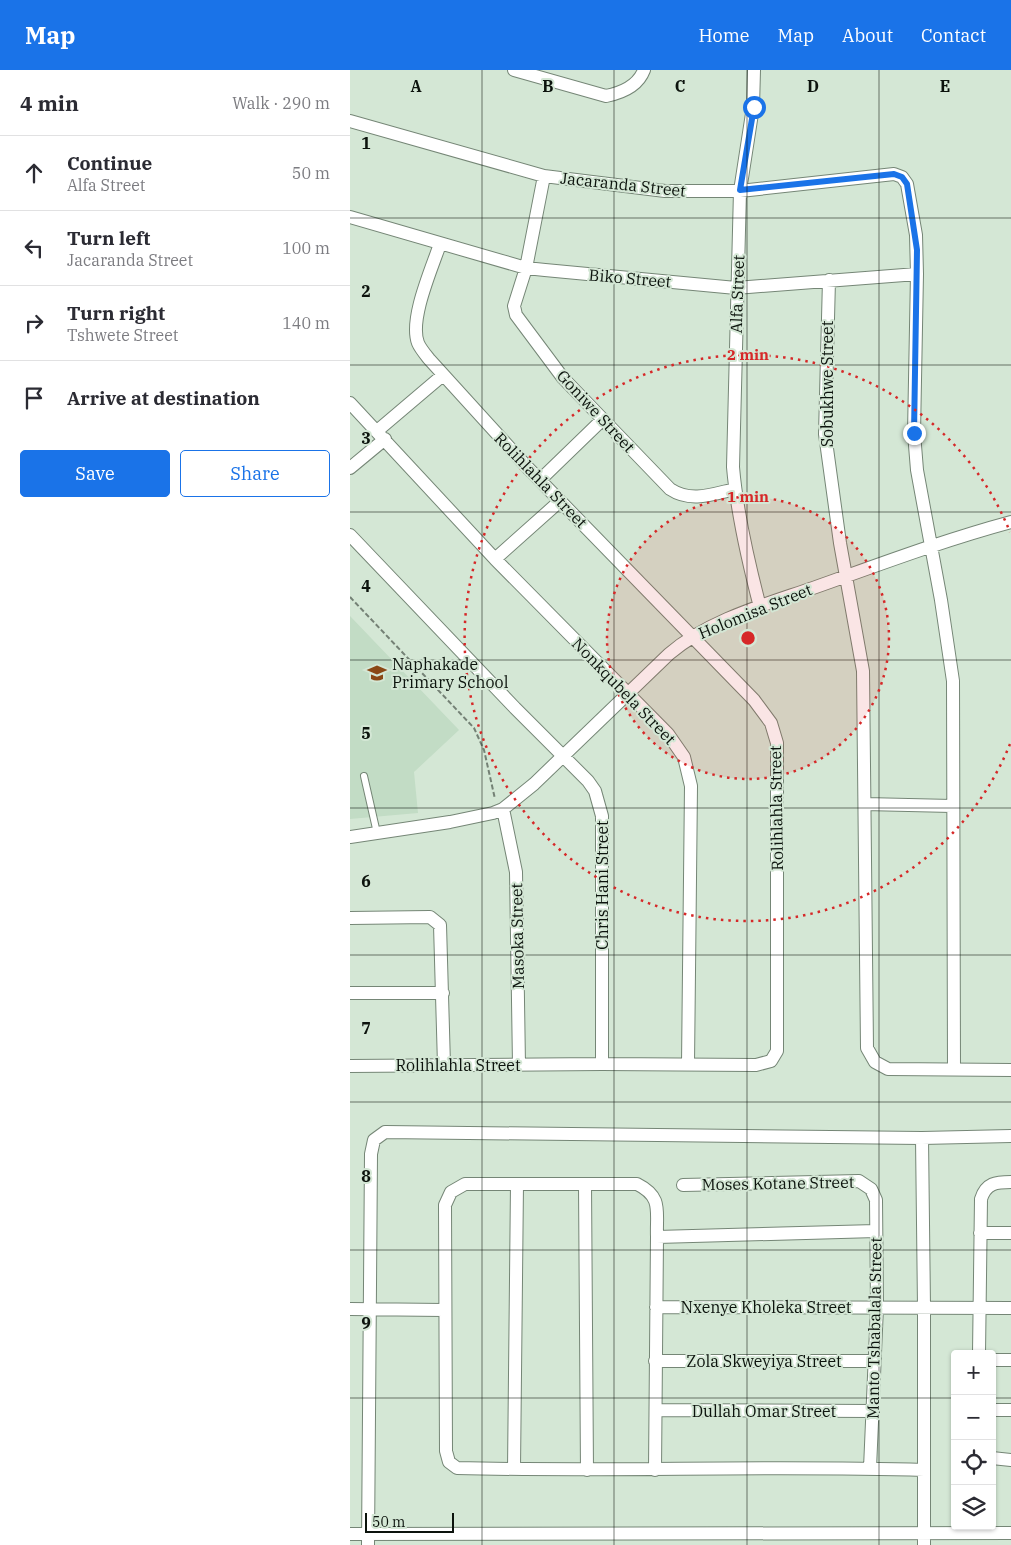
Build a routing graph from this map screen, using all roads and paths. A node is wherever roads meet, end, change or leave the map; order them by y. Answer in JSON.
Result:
{"nodes":[{"id":1,"x":514,"y":70,"type":"edge"},
{"id":2,"x":644,"y":70,"type":"edge"},
{"id":3,"x":754,"y":70,"type":"edge"},
{"id":4,"x":350,"y":121,"type":"edge"},
{"id":5,"x":544,"y":176,"type":"junction"},
{"id":6,"x":740,"y":190,"type":"junction"},
{"id":7,"x":350,"y":217,"type":"edge"},
{"id":8,"x":440,"y":244,"type":"junction"},
{"id":9,"x":526,"y":268,"type":"junction"},
{"id":10,"x":917,"y":274,"type":"junction"},
{"id":11,"x":829,"y":280,"type":"junction"},
{"id":12,"x":736,"y":288,"type":"junction"},
{"id":13,"x":442,"y":374,"type":"junction"},
{"id":14,"x":350,"y":403,"type":"edge"},
{"id":15,"x":603,"y":419,"type":"junction"},
{"id":16,"x":381,"y":435,"type":"junction"},
{"id":17,"x":350,"y":468,"type":"edge"},
{"id":18,"x":540,"y":480,"type":"junction"},
{"id":19,"x":735,"y":490,"type":"junction"},
{"id":20,"x":560,"y":500,"type":"junction"},
{"id":21,"x":1011,"y":522,"type":"edge"},
{"id":22,"x":350,"y":535,"type":"edge"},
{"id":23,"x":930,"y":548,"type":"junction"},
{"id":24,"x":495,"y":559,"type":"junction"},
{"id":25,"x":848,"y":576,"type":"junction"},
{"id":26,"x":350,"y":597,"type":"edge"},
{"id":27,"x":760,"y":607,"type":"junction"},
{"id":28,"x":692,"y":635,"type":"junction"},
{"id":29,"x":628,"y":694,"type":"junction"},
{"id":30,"x":562,"y":756,"type":"junction"},
{"id":31,"x":364,"y":776,"type":"dead end"},
{"id":32,"x":865,"y":804,"type":"junction"},
{"id":33,"x":952,"y":806,"type":"junction"},
{"id":34,"x":500,"y":810,"type":"junction"},
{"id":35,"x":377,"y":833,"type":"junction"},
{"id":36,"x":350,"y":837,"type":"edge"},
{"id":37,"x":350,"y":918,"type":"edge"},
{"id":38,"x":350,"y":993,"type":"edge"},
{"id":39,"x":443,"y":993,"type":"junction"},
{"id":40,"x":602,"y":1064,"type":"junction"},
{"id":41,"x":688,"y":1064,"type":"junction"},
{"id":42,"x":444,"y":1065,"type":"junction"},
{"id":43,"x":519,"y":1065,"type":"junction"},
{"id":44,"x":350,"y":1066,"type":"edge"},
{"id":45,"x":954,"y":1069,"type":"junction"},
{"id":46,"x":1011,"y":1070,"type":"edge"},
{"id":47,"x":1011,"y":1136,"type":"edge"},
{"id":48,"x":922,"y":1138,"type":"junction"},
{"id":49,"x":1011,"y":1182,"type":"edge"},
{"id":50,"x":517,"y":1184,"type":"junction"},
{"id":51,"x":586,"y":1184,"type":"junction"},
{"id":52,"x":683,"y":1185,"type":"dead end"},
{"id":53,"x":872,"y":1189,"type":"joint"},
{"id":54,"x":876,"y":1231,"type":"junction"},
{"id":55,"x":980,"y":1233,"type":"junction"},
{"id":56,"x":1011,"y":1233,"type":"edge"},
{"id":57,"x":657,"y":1237,"type":"junction"},
{"id":58,"x":656,"y":1307,"type":"junction"},
{"id":59,"x":877,"y":1307,"type":"junction"},
{"id":60,"x":924,"y":1307,"type":"junction"},
{"id":61,"x":979,"y":1308,"type":"junction"},
{"id":62,"x":1011,"y":1308,"type":"edge"},
{"id":63,"x":350,"y":1309,"type":"edge"},
{"id":64,"x":368,"y":1310,"type":"junction"},
{"id":65,"x":444,"y":1310,"type":"junction"},
{"id":66,"x":979,"y":1350,"type":"edge"},
{"id":67,"x":873,"y":1360,"type":"junction"},
{"id":68,"x":996,"y":1360,"type":"edge"},
{"id":69,"x":1011,"y":1360,"type":"edge"},
{"id":70,"x":655,"y":1361,"type":"junction"},
{"id":71,"x":656,"y":1410,"type":"junction"},
{"id":72,"x":996,"y":1410,"type":"edge"},
{"id":73,"x":1011,"y":1410,"type":"edge"},
{"id":74,"x":873,"y":1411,"type":"junction"},
{"id":75,"x":996,"y":1458,"type":"edge"},
{"id":76,"x":1011,"y":1460,"type":"edge"},
{"id":77,"x":870,"y":1468,"type":"junction"},
{"id":78,"x":514,"y":1469,"type":"junction"},
{"id":79,"x":587,"y":1470,"type":"junction"},
{"id":80,"x":655,"y":1470,"type":"junction"},
{"id":81,"x":924,"y":1470,"type":"junction"},
{"id":82,"x":1011,"y":1533,"type":"edge"},
{"id":83,"x":350,"y":1534,"type":"edge"},
{"id":84,"x":924,"y":1539,"type":"edge"},
{"id":85,"x":368,"y":1540,"type":"edge"},
{"id":86,"x":613,"y":1540,"type":"edge"}],
"edges":[{"from":1,"to":2,"type":"street"},
{"from":3,"to":6,"type":"street","name":"Alfa Street"},
{"from":4,"to":5,"type":"street","name":"Jacaranda Street"},
{"from":5,"to":6,"type":"street","name":"Jacaranda Street"},
{"from":5,"to":9,"type":"street","name":"Goniwe Street"},
{"from":6,"to":10,"type":"street","name":"Jacaranda Street"},
{"from":6,"to":12,"type":"street","name":"Alfa Street"},
{"from":7,"to":8,"type":"street","name":"Biko Street"},
{"from":8,"to":9,"type":"street","name":"Biko Street"},
{"from":8,"to":13,"type":"street","name":"Rolihlahla Street"},
{"from":9,"to":12,"type":"street","name":"Biko Street"},
{"from":9,"to":15,"type":"street","name":"Goniwe Street"},
{"from":10,"to":11,"type":"street","name":"Biko Street"},
{"from":10,"to":23,"type":"street"},
{"from":11,"to":12,"type":"street","name":"Biko Street"},
{"from":11,"to":25,"type":"street","name":"Sobukhwe Street"},
{"from":12,"to":19,"type":"street","name":"Alfa Street"},
{"from":13,"to":16,"type":"street"},
{"from":13,"to":18,"type":"street","name":"Rolihlahla Street"},
{"from":14,"to":16,"type":"street","name":"Nonkqubela Street"},
{"from":15,"to":18,"type":"street"},
{"from":15,"to":19,"type":"street","name":"Goniwe Street"},
{"from":16,"to":17,"type":"street"},
{"from":16,"to":24,"type":"street","name":"Nonkqubela Street"},
{"from":18,"to":20,"type":"street","name":"Rolihlahla Street"},
{"from":19,"to":27,"type":"street","name":"Alfa Street"},
{"from":20,"to":24,"type":"street"},
{"from":20,"to":28,"type":"street","name":"Rolihlahla Street"},
{"from":21,"to":23,"type":"street","name":"Holomisa Street"},
{"from":22,"to":30,"type":"street","name":"Chris Hani Street"},
{"from":23,"to":25,"type":"street","name":"Holomisa Street"},
{"from":23,"to":33,"type":"street"},
{"from":24,"to":29,"type":"street","name":"Nonkqubela Street"},
{"from":25,"to":27,"type":"street","name":"Holomisa Street"},
{"from":25,"to":32,"type":"street","name":"Sobukhwe Street"},
{"from":26,"to":34,"type":"path"},
{"from":27,"to":28,"type":"street","name":"Holomisa Street"},
{"from":28,"to":29,"type":"street","name":"Holomisa Street"},
{"from":28,"to":41,"type":"street","name":"Rolihlahla Street"},
{"from":29,"to":30,"type":"street","name":"Holomisa Street"},
{"from":29,"to":41,"type":"street","name":"Nonkqubela Street"},
{"from":30,"to":34,"type":"street","name":"Holomisa Street"},
{"from":30,"to":40,"type":"street","name":"Chris Hani Street"},
{"from":31,"to":35,"type":"lane"},
{"from":32,"to":33,"type":"street"},
{"from":32,"to":45,"type":"street","name":"Sobukhwe Street"},
{"from":33,"to":45,"type":"street"},
{"from":34,"to":35,"type":"street","name":"Holomisa Street"},
{"from":34,"to":43,"type":"street","name":"Masoka Street"},
{"from":35,"to":36,"type":"street","name":"Holomisa Street"},
{"from":37,"to":39,"type":"street"},
{"from":38,"to":39,"type":"street"},
{"from":39,"to":42,"type":"street"},
{"from":40,"to":41,"type":"street","name":"Rolihlahla Street"},
{"from":40,"to":43,"type":"street","name":"Rolihlahla Street"},
{"from":42,"to":43,"type":"street","name":"Rolihlahla Street"},
{"from":42,"to":44,"type":"street","name":"Rolihlahla Street"},
{"from":45,"to":46,"type":"street","name":"Sobukhwe Street"},
{"from":47,"to":48,"type":"street"},
{"from":48,"to":60,"type":"street"},
{"from":48,"to":64,"type":"street"},
{"from":49,"to":55,"type":"street"},
{"from":50,"to":51,"type":"street"},
{"from":50,"to":65,"type":"street"},
{"from":50,"to":78,"type":"street"},
{"from":51,"to":57,"type":"street"},
{"from":51,"to":79,"type":"street"},
{"from":52,"to":53,"type":"street","name":"Moses Kotane Street"},
{"from":53,"to":54,"type":"street","name":"Manto Tshabalala Street"},
{"from":54,"to":57,"type":"street"},
{"from":54,"to":59,"type":"street","name":"Manto Tshabalala Street"},
{"from":55,"to":56,"type":"street"},
{"from":55,"to":61,"type":"street"},
{"from":57,"to":58,"type":"street"},
{"from":58,"to":59,"type":"street","name":"Nxenye Kholeka Street"},
{"from":58,"to":70,"type":"street"},
{"from":59,"to":60,"type":"street","name":"Nxenye Kholeka Street"},
{"from":59,"to":67,"type":"street","name":"Manto Tshabalala Street"},
{"from":60,"to":61,"type":"street","name":"Nxenye Kholeka Street"},
{"from":60,"to":81,"type":"street"},
{"from":61,"to":62,"type":"street","name":"Nxenye Kholeka Street"},
{"from":61,"to":66,"type":"street"},
{"from":63,"to":64,"type":"street"},
{"from":64,"to":65,"type":"street"},
{"from":64,"to":85,"type":"street"},
{"from":65,"to":78,"type":"street"},
{"from":67,"to":70,"type":"street","name":"Zola Skweyiya Street"},
{"from":67,"to":74,"type":"street","name":"Manto Tshabalala Street"},
{"from":68,"to":69,"type":"street"},
{"from":70,"to":71,"type":"street"},
{"from":71,"to":74,"type":"street","name":"Dullah Omar Street"},
{"from":71,"to":80,"type":"street"},
{"from":72,"to":73,"type":"street"},
{"from":74,"to":77,"type":"street","name":"Manto Tshabalala Street"},
{"from":75,"to":76,"type":"street"},
{"from":77,"to":80,"type":"street"},
{"from":77,"to":81,"type":"street"},
{"from":78,"to":79,"type":"street"},
{"from":79,"to":80,"type":"street"},
{"from":81,"to":84,"type":"street"},
{"from":82,"to":84,"type":"street"},
{"from":83,"to":85,"type":"street"},
{"from":84,"to":86,"type":"street"},
{"from":85,"to":86,"type":"street"}]}
